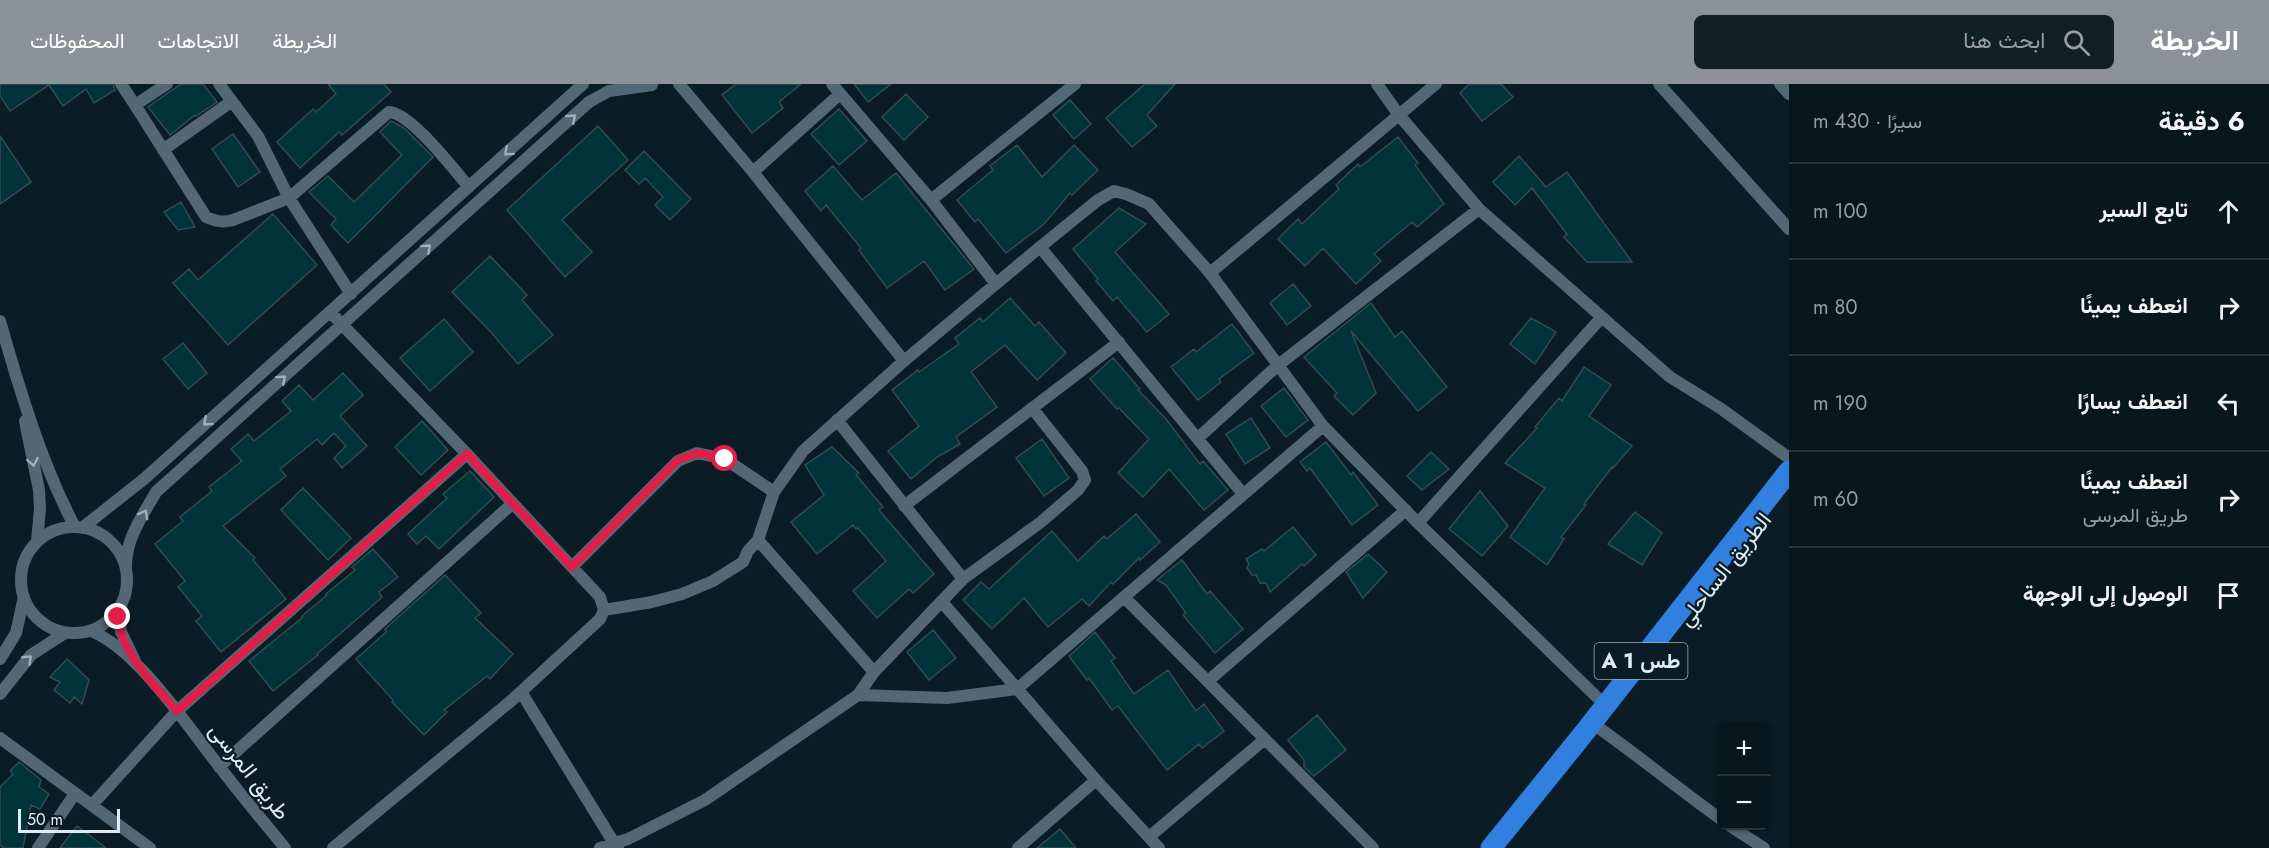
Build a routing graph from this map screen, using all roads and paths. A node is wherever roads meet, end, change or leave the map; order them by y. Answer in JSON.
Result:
{"nodes":[{"id":1,"x":121,"y":84,"type":"edge"},
{"id":2,"x":167,"y":84,"type":"edge"},
{"id":3,"x":219,"y":84,"type":"edge"},
{"id":4,"x":583,"y":84,"type":"edge"},
{"id":5,"x":653,"y":84,"type":"edge"},
{"id":6,"x":679,"y":84,"type":"edge"},
{"id":7,"x":1075,"y":84,"type":"edge"},
{"id":8,"x":1377,"y":84,"type":"edge"},
{"id":9,"x":1436,"y":84,"type":"edge"},
{"id":10,"x":1659,"y":84,"type":"edge"},
{"id":11,"x":1780,"y":84,"type":"edge"},
{"id":12,"x":836,"y":89,"type":"edge"},
{"id":13,"x":1789,"y":94,"type":"edge"},
{"id":14,"x":232,"y":101,"type":"junction"},
{"id":15,"x":135,"y":105,"type":"junction"},
{"id":16,"x":1399,"y":115,"type":"junction"},
{"id":17,"x":163,"y":150,"type":"junction"},
{"id":18,"x":753,"y":172,"type":"junction"},
{"id":19,"x":469,"y":187,"type":"junction"},
{"id":20,"x":289,"y":198,"type":"junction"},
{"id":21,"x":931,"y":200,"type":"junction"},
{"id":22,"x":1479,"y":209,"type":"junction"},
{"id":23,"x":1789,"y":230,"type":"edge"},
{"id":24,"x":1040,"y":247,"type":"junction"},
{"id":25,"x":1210,"y":273,"type":"junction"},
{"id":26,"x":996,"y":284,"type":"junction"},
{"id":27,"x":351,"y":294,"type":"junction"},
{"id":28,"x":330,"y":312,"type":"junction"},
{"id":29,"x":1601,"y":318,"type":"junction"},
{"id":30,"x":0,"y":321,"type":"edge"},
{"id":31,"x":342,"y":324,"type":"junction"},
{"id":32,"x":1119,"y":342,"type":"junction"},
{"id":33,"x":903,"y":361,"type":"junction"},
{"id":34,"x":1277,"y":366,"type":"junction"},
{"id":35,"x":18,"y":384,"type":"junction"},
{"id":36,"x":1032,"y":408,"type":"junction"},
{"id":37,"x":837,"y":420,"type":"junction"},
{"id":38,"x":1323,"y":426,"type":"junction"},
{"id":39,"x":1198,"y":438,"type":"junction"},
{"id":40,"x":467,"y":454,"type":"junction"},
{"id":41,"x":1789,"y":458,"type":"edge"},
{"id":42,"x":1789,"y":471,"type":"edge"},
{"id":43,"x":1789,"y":486,"type":"edge"},
{"id":44,"x":774,"y":492,"type":"junction"},
{"id":45,"x":1243,"y":494,"type":"junction"},
{"id":46,"x":512,"y":504,"type":"junction"},
{"id":47,"x":904,"y":506,"type":"junction"},
{"id":48,"x":1406,"y":510,"type":"junction"},
{"id":49,"x":1418,"y":523,"type":"junction"},
{"id":50,"x":78,"y":527,"type":"junction"},
{"id":51,"x":758,"y":540,"type":"junction"},
{"id":52,"x":37,"y":542,"type":"junction"},
{"id":53,"x":572,"y":567,"type":"junction"},
{"id":54,"x":126,"y":569,"type":"junction"},
{"id":55,"x":963,"y":579,"type":"junction"},
{"id":56,"x":24,"y":597,"type":"junction"},
{"id":57,"x":1124,"y":597,"type":"junction"},
{"id":58,"x":942,"y":602,"type":"junction"},
{"id":59,"x":118,"y":609,"type":"junction"},
{"id":60,"x":604,"y":610,"type":"junction"},
{"id":61,"x":91,"y":631,"type":"junction"},
{"id":62,"x":65,"y":633,"type":"junction"},
{"id":63,"x":0,"y":659,"type":"edge"},
{"id":64,"x":137,"y":664,"type":"junction"},
{"id":65,"x":874,"y":672,"type":"junction"},
{"id":66,"x":1208,"y":681,"type":"junction"},
{"id":67,"x":1017,"y":689,"type":"junction"},
{"id":68,"x":521,"y":692,"type":"junction"},
{"id":69,"x":0,"y":694,"type":"edge"},
{"id":70,"x":858,"y":695,"type":"junction"},
{"id":71,"x":177,"y":711,"type":"junction"},
{"id":72,"x":1606,"y":716,"type":"junction"},
{"id":73,"x":0,"y":738,"type":"edge"},
{"id":74,"x":1265,"y":739,"type":"junction"},
{"id":75,"x":219,"y":767,"type":"junction"},
{"id":76,"x":1096,"y":780,"type":"junction"},
{"id":77,"x":74,"y":795,"type":"junction"},
{"id":78,"x":92,"y":805,"type":"junction"},
{"id":79,"x":1717,"y":816,"type":"edge"},
{"id":80,"x":1737,"y":830,"type":"edge"},
{"id":81,"x":1149,"y":837,"type":"junction"},
{"id":82,"x":616,"y":846,"type":"edge"},
{"id":83,"x":38,"y":848,"type":"edge"},
{"id":84,"x":150,"y":848,"type":"edge"},
{"id":85,"x":285,"y":848,"type":"edge"},
{"id":86,"x":333,"y":848,"type":"edge"},
{"id":87,"x":600,"y":848,"type":"edge"},
{"id":88,"x":1018,"y":848,"type":"edge"},
{"id":89,"x":1159,"y":848,"type":"edge"},
{"id":90,"x":1373,"y":848,"type":"edge"},
{"id":91,"x":1491,"y":848,"type":"edge"},
{"id":92,"x":1501,"y":848,"type":"edge"},
{"id":93,"x":1764,"y":848,"type":"edge"}],
"edges":[{"from":1,"to":15,"type":"street"},
{"from":2,"to":15,"type":"street"},
{"from":3,"to":14,"type":"street"},
{"from":4,"to":19,"type":"street","one_way":true},
{"from":31,"to":5,"type":"street","one_way":true},
{"from":6,"to":18,"type":"street"},
{"from":7,"to":21,"type":"street"},
{"from":8,"to":16,"type":"street"},
{"from":9,"to":16,"type":"street"},
{"from":10,"to":23,"type":"street"},
{"from":11,"to":13,"type":"street"},
{"from":12,"to":18,"type":"street"},
{"from":12,"to":21,"type":"street"},
{"from":14,"to":17,"type":"street"},
{"from":14,"to":20,"type":"street"},
{"from":15,"to":17,"type":"street"},
{"from":16,"to":22,"type":"street"},
{"from":16,"to":25,"type":"street"},
{"from":17,"to":20,"type":"street"},
{"from":18,"to":33,"type":"street"},
{"from":19,"to":20,"type":"street"},
{"from":19,"to":27,"type":"street"},
{"from":20,"to":27,"type":"street"},
{"from":21,"to":26,"type":"street"},
{"from":22,"to":29,"type":"street"},
{"from":22,"to":34,"type":"street"},
{"from":24,"to":25,"type":"street"},
{"from":24,"to":26,"type":"street"},
{"from":24,"to":32,"type":"street"},
{"from":25,"to":34,"type":"street"},
{"from":26,"to":33,"type":"street"},
{"from":27,"to":28,"type":"street"},
{"from":28,"to":31,"type":"street"},
{"from":28,"to":50,"type":"street","one_way":true},
{"from":29,"to":41,"type":"street"},
{"from":29,"to":49,"type":"street"},
{"from":30,"to":35,"type":"street"},
{"from":31,"to":40,"type":"street"},
{"from":54,"to":31,"type":"street","one_way":true},
{"from":32,"to":36,"type":"street"},
{"from":32,"to":39,"type":"street"},
{"from":33,"to":37,"type":"street"},
{"from":34,"to":38,"type":"street"},
{"from":34,"to":39,"type":"street"},
{"from":35,"to":50,"type":"street"},
{"from":35,"to":52,"type":"street","one_way":true},
{"from":36,"to":47,"type":"street"},
{"from":36,"to":55,"type":"street"},
{"from":37,"to":44,"type":"street"},
{"from":37,"to":47,"type":"street"},
{"from":38,"to":45,"type":"street"},
{"from":38,"to":48,"type":"street"},
{"from":39,"to":45,"type":"street"},
{"from":40,"to":46,"type":"street"},
{"from":40,"to":71,"type":"street"},
{"from":42,"to":72,"type":"highway","number":"A 1 طس"},
{"from":43,"to":72,"type":"highway","name":"الطريق الساحلي","number":"A 1 طس"},
{"from":44,"to":51,"type":"street"},
{"from":44,"to":53,"type":"street"},
{"from":45,"to":57,"type":"street"},
{"from":46,"to":53,"type":"street"},
{"from":46,"to":75,"type":"street"},
{"from":47,"to":55,"type":"street"},
{"from":48,"to":49,"type":"street"},
{"from":48,"to":66,"type":"street"},
{"from":49,"to":72,"type":"street"},
{"from":50,"to":52,"type":"street"},
{"from":50,"to":54,"type":"street"},
{"from":51,"to":60,"type":"street"},
{"from":51,"to":65,"type":"street"},
{"from":52,"to":56,"type":"street"},
{"from":53,"to":60,"type":"street"},
{"from":54,"to":59,"type":"street"},
{"from":55,"to":58,"type":"street"},
{"from":56,"to":62,"type":"street"},
{"from":56,"to":63,"type":"street"},
{"from":57,"to":66,"type":"street"},
{"from":57,"to":67,"type":"street"},
{"from":58,"to":65,"type":"street"},
{"from":58,"to":67,"type":"street"},
{"from":59,"to":61,"type":"street"},
{"from":59,"to":64,"type":"street","name":"طريق المرسى"},
{"from":60,"to":68,"type":"street"},
{"from":61,"to":62,"type":"street"},
{"from":61,"to":64,"type":"street","name":"طريق المرسى"},
{"from":69,"to":62,"type":"street","one_way":true},
{"from":64,"to":71,"type":"street","name":"طريق المرسى"},
{"from":65,"to":70,"type":"street"},
{"from":66,"to":74,"type":"street"},
{"from":67,"to":70,"type":"street"},
{"from":67,"to":76,"type":"street"},
{"from":68,"to":82,"type":"street"},
{"from":68,"to":86,"type":"street"},
{"from":70,"to":82,"type":"street"},
{"from":71,"to":75,"type":"street","name":"طريق المرسى"},
{"from":71,"to":78,"type":"street"},
{"from":72,"to":79,"type":"street"},
{"from":72,"to":91,"type":"highway","number":"A 1 طس"},
{"from":72,"to":92,"type":"highway","name":"الطريق الساحلي","number":"A 1 طس"},
{"from":73,"to":77,"type":"street"},
{"from":74,"to":81,"type":"street"},
{"from":74,"to":90,"type":"street"},
{"from":75,"to":85,"type":"street","name":"طريق المرسى"},
{"from":76,"to":81,"type":"street"},
{"from":76,"to":88,"type":"street"},
{"from":77,"to":78,"type":"street"},
{"from":77,"to":83,"type":"street"},
{"from":78,"to":84,"type":"street"},
{"from":80,"to":93,"type":"street"},
{"from":81,"to":89,"type":"street"},
{"from":82,"to":87,"type":"street"}]}
